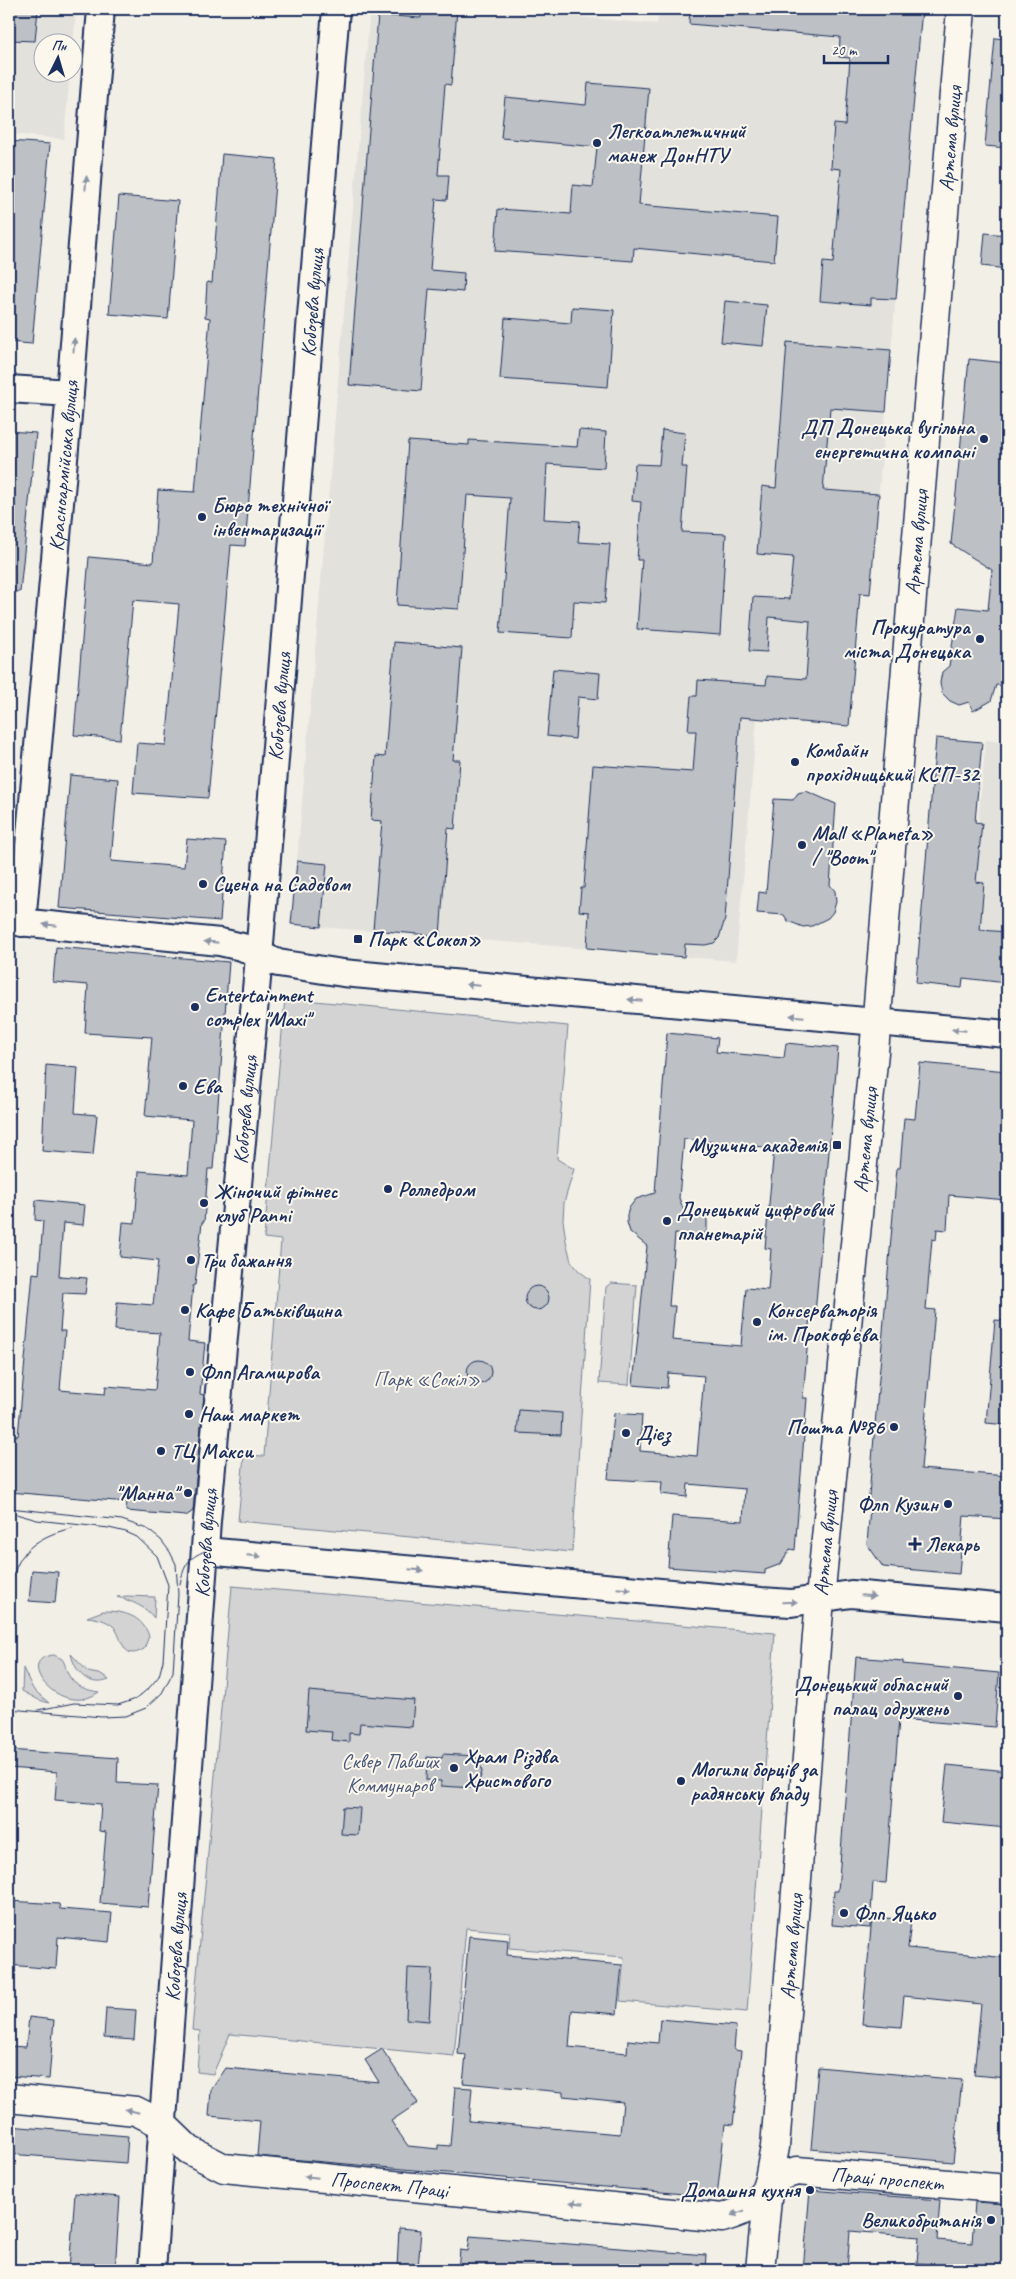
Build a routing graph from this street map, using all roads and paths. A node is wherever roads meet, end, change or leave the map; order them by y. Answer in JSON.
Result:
{"nodes":[{"id":1,"x":101,"y":9,"type":"edge"},
{"id":2,"x":336,"y":9,"type":"edge"},
{"id":3,"x":961,"y":9,"type":"edge"},
{"id":4,"x":9,"y":389,"type":"edge"},
{"id":5,"x":70,"y":393,"type":"junction"},
{"id":6,"x":15,"y":922,"type":"edge"},
{"id":7,"x":258,"y":954,"type":"junction"},
{"id":8,"x":876,"y":1024,"type":"junction"},
{"id":9,"x":1007,"y":1034,"type":"edge"},
{"id":10,"x":206,"y":1551,"type":"junction"},
{"id":11,"x":820,"y":1599,"type":"junction"},
{"id":12,"x":1007,"y":1608,"type":"edge"},
{"id":13,"x":9,"y":2098,"type":"edge"},
{"id":14,"x":162,"y":2124,"type":"junction"},
{"id":15,"x":769,"y":2179,"type":"junction"},
{"id":16,"x":1007,"y":2189,"type":"edge"},
{"id":17,"x":152,"y":2270,"type":"edge"},
{"id":18,"x":760,"y":2270,"type":"edge"}],
"edges":[{"from":5,"to":1,"type":"street","name":"Красноармійська вулиця","one_way":true},
{"from":2,"to":7,"type":"street","name":"Кобозєва вулиця"},
{"from":3,"to":8,"type":"main road","name":"Артема вулиця"},
{"from":4,"to":5,"type":"street"},
{"from":5,"to":6,"type":"street","name":"Красноармійська вулиця"},
{"from":7,"to":6,"type":"street","one_way":true},
{"from":8,"to":7,"type":"street","one_way":true},
{"from":7,"to":10,"type":"street","name":"Кобозєва вулиця"},
{"from":9,"to":8,"type":"street","one_way":true},
{"from":8,"to":11,"type":"main road","name":"Артема вулиця"},
{"from":10,"to":11,"type":"street","one_way":true},
{"from":10,"to":14,"type":"street","name":"Кобозєва вулиця"},
{"from":11,"to":12,"type":"street","one_way":true},
{"from":11,"to":15,"type":"main road","name":"Артема вулиця"},
{"from":14,"to":13,"type":"main road","name":"Проспект Праці","one_way":true},
{"from":15,"to":14,"type":"main road","name":"Проспект Праці","one_way":true},
{"from":14,"to":17,"type":"street","name":"Кобозєва вулиця"},
{"from":15,"to":16,"type":"main road","name":"Праці проспект"},
{"from":15,"to":18,"type":"main road","name":"Артема вулиця"}]}
